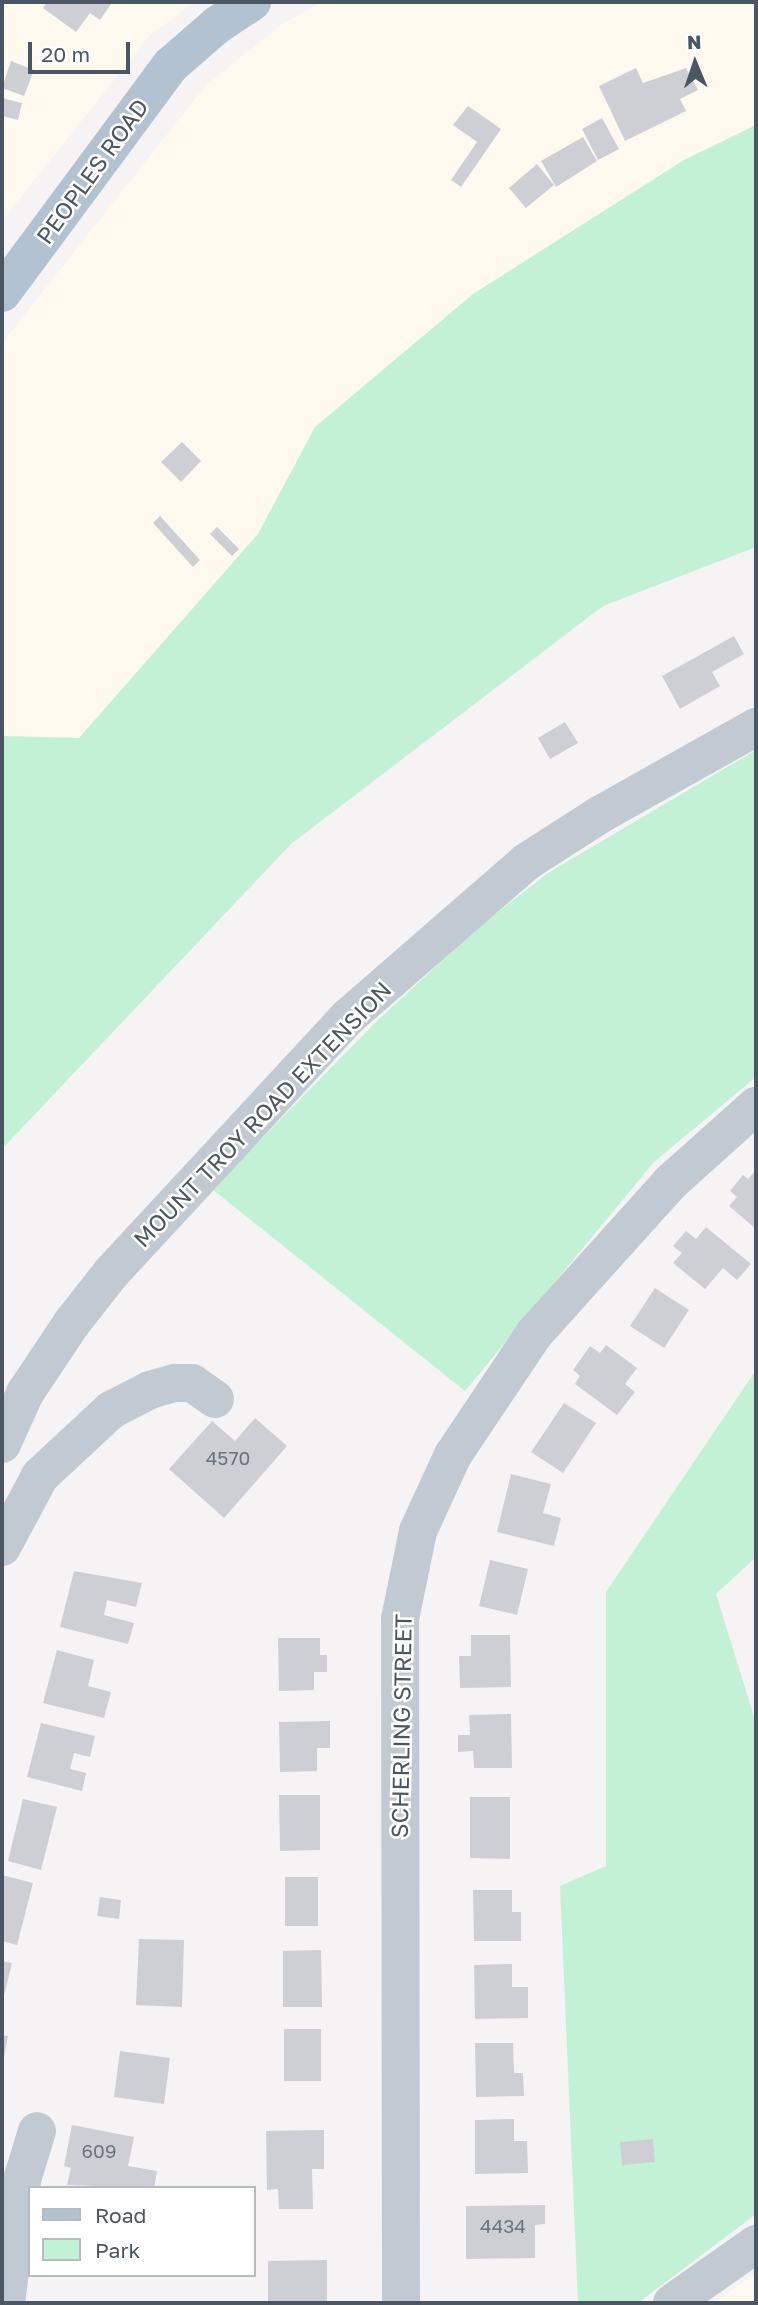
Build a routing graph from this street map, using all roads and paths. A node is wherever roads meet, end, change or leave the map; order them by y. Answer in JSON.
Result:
{"nodes":[{"id":1,"x":252,"y":2,"type":"edge"},
{"id":2,"x":2,"y":293,"type":"edge"},
{"id":3,"x":756,"y":727,"type":"edge"},
{"id":4,"x":756,"y":1106,"type":"edge"},
{"id":5,"x":215,"y":1399,"type":"dead end"},
{"id":6,"x":2,"y":1444,"type":"edge"},
{"id":7,"x":2,"y":1547,"type":"edge"},
{"id":8,"x":37,"y":2131,"type":"dead end"},
{"id":9,"x":756,"y":2244,"type":"edge"},
{"id":10,"x":6,"y":2303,"type":"edge"},
{"id":11,"x":401,"y":2303,"type":"edge"},
{"id":12,"x":672,"y":2303,"type":"edge"}],
"edges":[{"from":1,"to":2,"type":"main road","name":"PEOPLES ROAD"},
{"from":3,"to":6,"type":"street","name":"MOUNT TROY ROAD EXTENSION"},
{"from":4,"to":11,"type":"street","name":"SCHERLING STREET"},
{"from":5,"to":7,"type":"street"},
{"from":8,"to":10,"type":"street"},
{"from":9,"to":12,"type":"street"}]}
